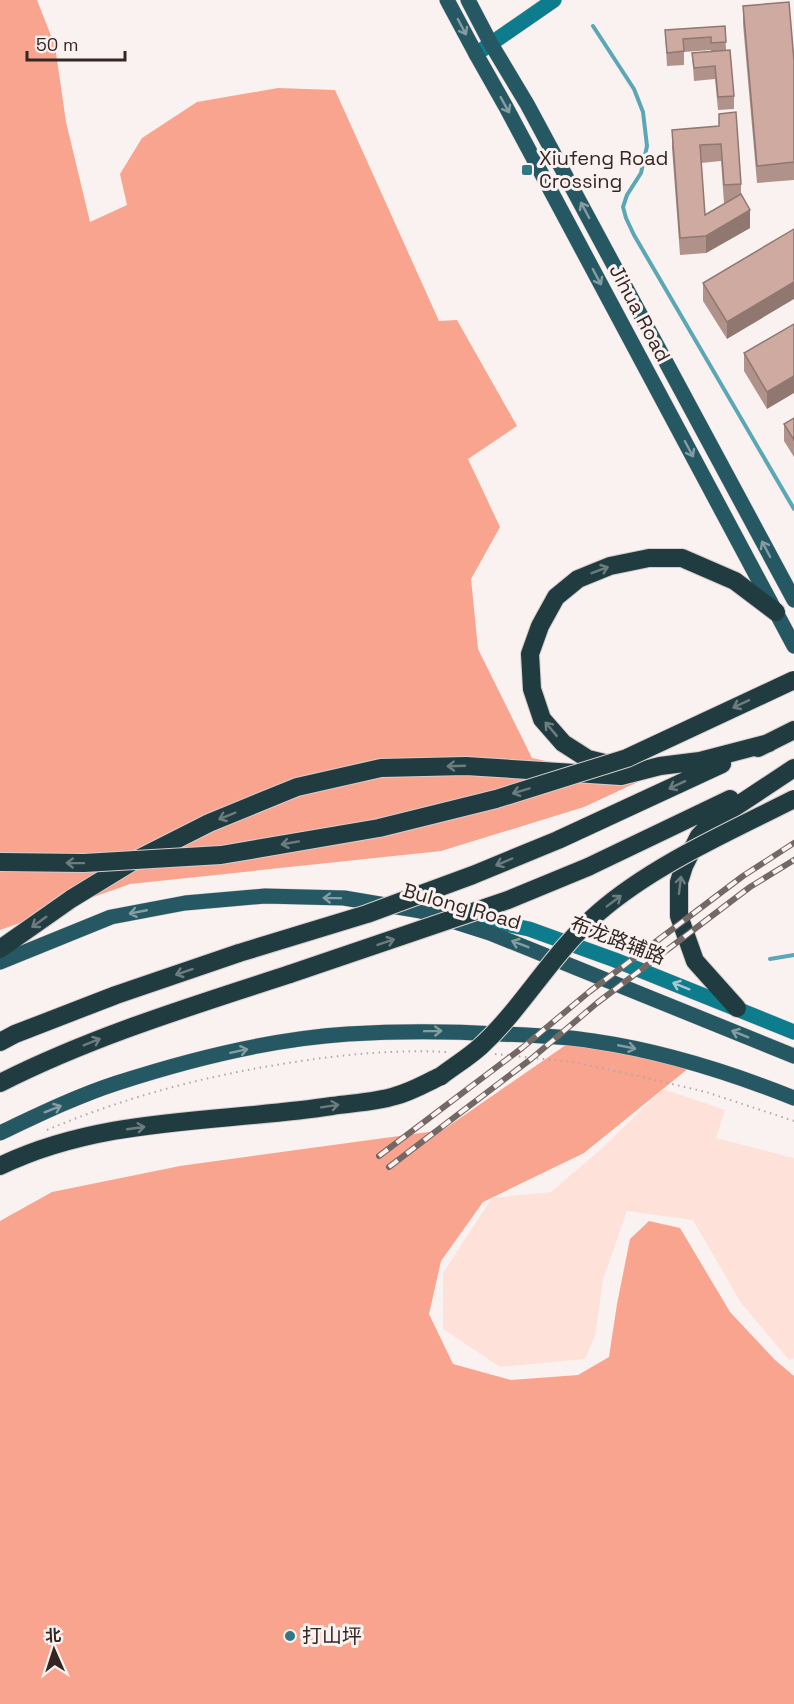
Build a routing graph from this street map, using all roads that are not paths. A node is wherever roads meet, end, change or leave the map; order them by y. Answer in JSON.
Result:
{"nodes":[{"id":1,"x":447,"y":0,"type":"edge"},
{"id":2,"x":468,"y":0,"type":"edge"},
{"id":3,"x":554,"y":0,"type":"edge"},
{"id":4,"x":491,"y":44,"type":"junction"},
{"id":5,"x":476,"y":54,"type":"junction"},
{"id":6,"x":794,"y":600,"type":"edge"},
{"id":7,"x":776,"y":612,"type":"junction"},
{"id":8,"x":794,"y":646,"type":"edge"},
{"id":9,"x":794,"y":680,"type":"edge"},
{"id":10,"x":794,"y":730,"type":"edge"},
{"id":11,"x":769,"y":743,"type":"junction"},
{"id":12,"x":660,"y":766,"type":"junction"},
{"id":13,"x":794,"y":768,"type":"edge"},
{"id":14,"x":794,"y":799,"type":"edge"},
{"id":15,"x":0,"y":862,"type":"edge"},
{"id":16,"x":421,"y":911,"type":"junction"},
{"id":17,"x":0,"y":949,"type":"edge"},
{"id":18,"x":0,"y":962,"type":"edge"},
{"id":19,"x":737,"y":1008,"type":"junction"},
{"id":20,"x":794,"y":1032,"type":"edge"},
{"id":21,"x":0,"y":1042,"type":"edge"},
{"id":22,"x":794,"y":1056,"type":"edge"},
{"id":23,"x":0,"y":1083,"type":"edge"},
{"id":24,"x":794,"y":1098,"type":"edge"},
{"id":25,"x":0,"y":1133,"type":"edge"},
{"id":26,"x":0,"y":1166,"type":"edge"}],
"edges":[{"from":1,"to":5,"type":"main road","name":"Jihua Road","one_way":true},
{"from":2,"to":4,"type":"main road","name":"Jihua Road"},
{"from":3,"to":4,"type":"main road"},
{"from":4,"to":5,"type":"main road"},
{"from":6,"to":4,"type":"main road","name":"Jihua Road","one_way":true},
{"from":5,"to":7,"type":"main road","name":"Jihua Road","one_way":true},
{"from":7,"to":8,"type":"main road","name":"Jihua Road"},
{"from":12,"to":7,"type":"highway","one_way":true},
{"from":9,"to":15,"type":"highway","one_way":true,"bridge":true},
{"from":10,"to":11,"type":"highway"},
{"from":11,"to":12,"type":"highway"},
{"from":11,"to":21,"type":"highway","one_way":true,"bridge":true},
{"from":12,"to":17,"type":"highway","one_way":true},
{"from":19,"to":13,"type":"highway","one_way":true},
{"from":23,"to":13,"type":"highway","one_way":true,"bridge":true},
{"from":26,"to":14,"type":"highway","one_way":true,"bridge":true},
{"from":16,"to":18,"type":"main road","name":"Bulong Road","one_way":true},
{"from":19,"to":16,"type":"main road","name":"布龙路辅路","one_way":true},
{"from":22,"to":16,"type":"main road","name":"Bulong Road","one_way":true},
{"from":19,"to":20,"type":"main road","name":"布龙路辅路"},
{"from":25,"to":24,"type":"main road","one_way":true}]}
